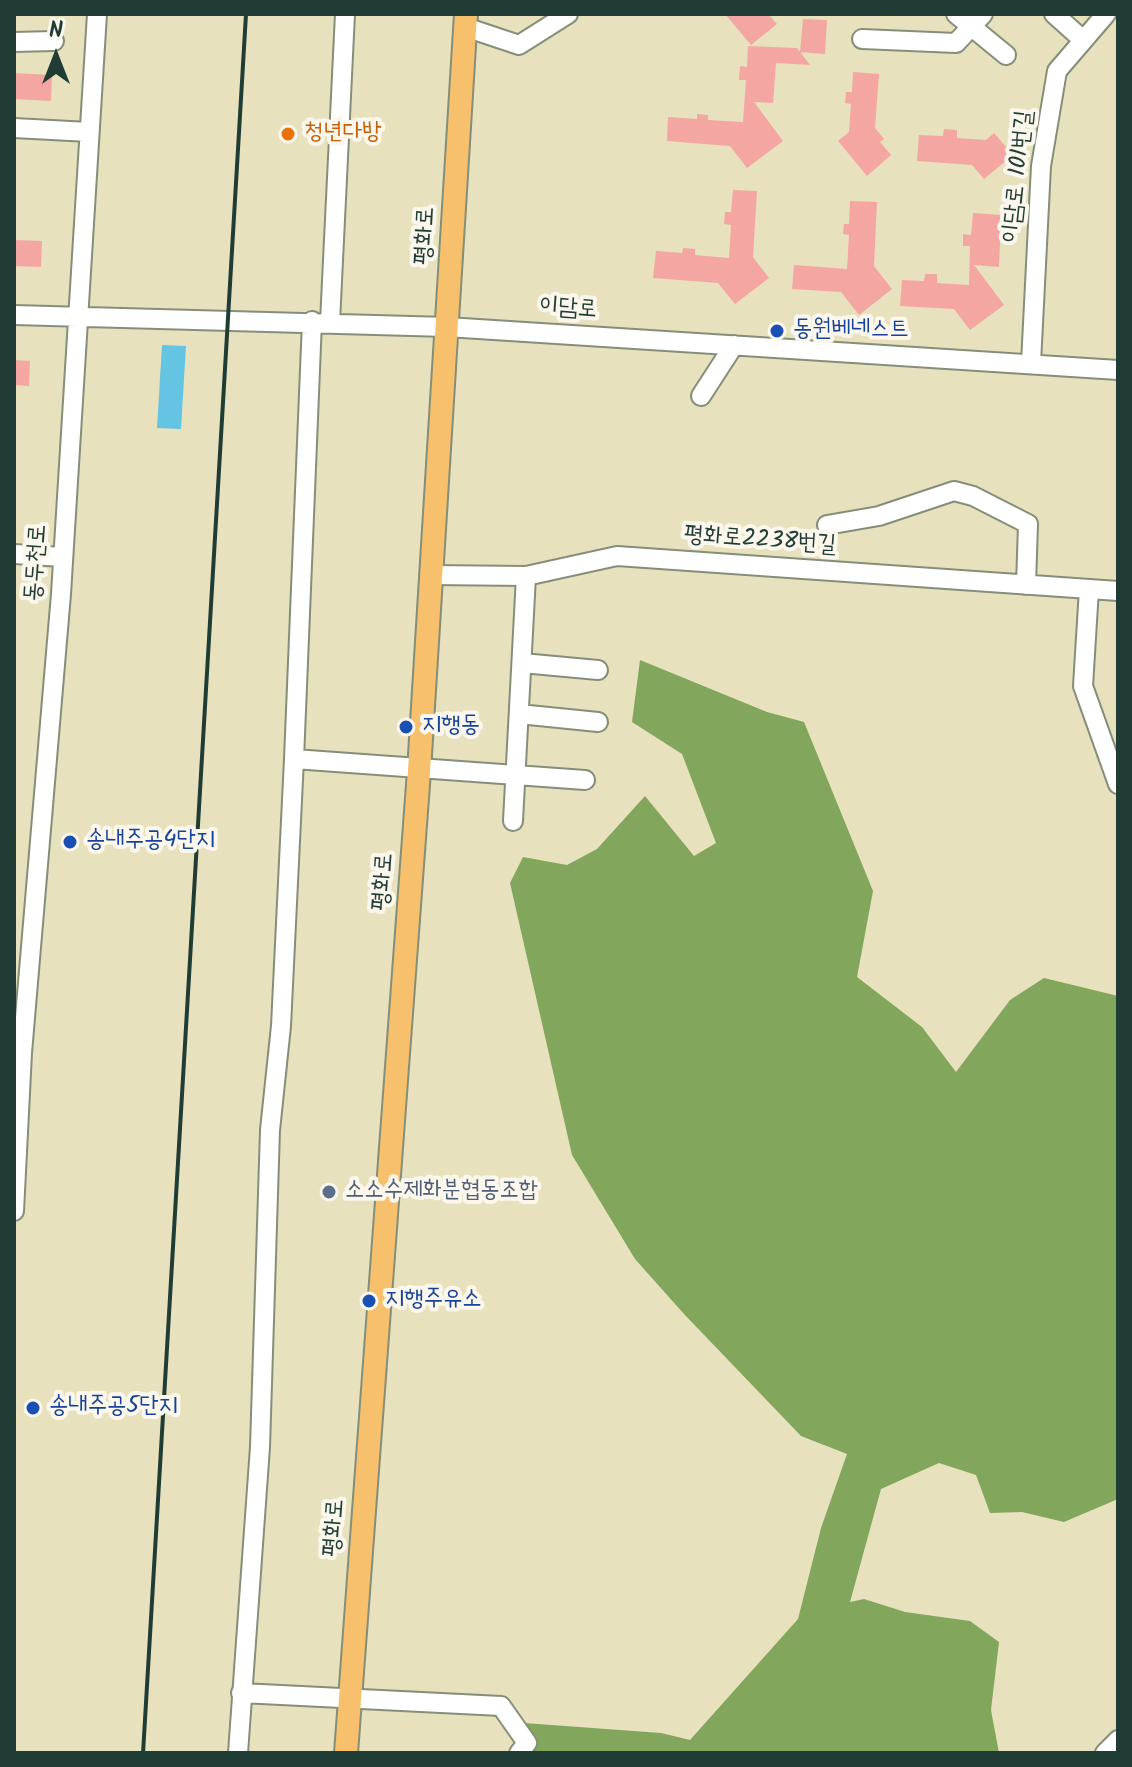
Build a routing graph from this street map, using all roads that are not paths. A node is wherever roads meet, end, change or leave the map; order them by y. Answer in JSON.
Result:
{"nodes":[{"id":1,"x":97,"y":14,"type":"edge"},
{"id":2,"x":345,"y":14,"type":"edge"},
{"id":3,"x":568,"y":14,"type":"edge"},
{"id":4,"x":1054,"y":14,"type":"edge"},
{"id":5,"x":1106,"y":14,"type":"edge"},
{"id":6,"x":970,"y":18,"type":"edge"},
{"id":7,"x":465,"y":20,"type":"edge"},
{"id":8,"x":862,"y":39,"type":"dead end"},
{"id":9,"x":1083,"y":40,"type":"junction"},
{"id":10,"x":54,"y":41,"type":"dead end"},
{"id":11,"x":14,"y":42,"type":"edge"},
{"id":12,"x":1006,"y":55,"type":"dead end"},
{"id":13,"x":14,"y":128,"type":"edge"},
{"id":14,"x":89,"y":132,"type":"junction"},
{"id":15,"x":14,"y":315,"type":"edge"},
{"id":16,"x":77,"y":318,"type":"junction"},
{"id":17,"x":321,"y":322,"type":"junction"},
{"id":18,"x":447,"y":327,"type":"junction"},
{"id":19,"x":734,"y":345,"type":"junction"},
{"id":20,"x":1031,"y":363,"type":"junction"},
{"id":21,"x":1118,"y":370,"type":"edge"},
{"id":22,"x":701,"y":396,"type":"dead end"},
{"id":23,"x":827,"y":525,"type":"dead end"},
{"id":24,"x":14,"y":554,"type":"edge"},
{"id":25,"x":63,"y":557,"type":"junction"},
{"id":26,"x":430,"y":575,"type":"junction"},
{"id":27,"x":526,"y":576,"type":"junction"},
{"id":28,"x":1026,"y":585,"type":"junction"},
{"id":29,"x":1089,"y":589,"type":"junction"},
{"id":30,"x":1118,"y":591,"type":"edge"},
{"id":31,"x":522,"y":663,"type":"junction"},
{"id":32,"x":598,"y":670,"type":"dead end"},
{"id":33,"x":519,"y":714,"type":"junction"},
{"id":34,"x":598,"y":722,"type":"dead end"},
{"id":35,"x":1110,"y":737,"type":"edge"},
{"id":36,"x":294,"y":759,"type":"junction"},
{"id":37,"x":419,"y":771,"type":"junction"},
{"id":38,"x":516,"y":774,"type":"junction"},
{"id":39,"x":585,"y":780,"type":"dead end"},
{"id":40,"x":1118,"y":784,"type":"edge"},
{"id":41,"x":513,"y":821,"type":"dead end"},
{"id":42,"x":14,"y":918,"type":"edge"},
{"id":43,"x":34,"y":919,"type":"junction"},
{"id":44,"x":15,"y":1139,"type":"edge"},
{"id":45,"x":14,"y":1211,"type":"edge"},
{"id":46,"x":241,"y":1693,"type":"junction"},
{"id":47,"x":350,"y":1700,"type":"junction"},
{"id":48,"x":1118,"y":1740,"type":"edge"},
{"id":49,"x":238,"y":1753,"type":"edge"},
{"id":50,"x":346,"y":1753,"type":"edge"},
{"id":51,"x":519,"y":1753,"type":"edge"},
{"id":52,"x":1105,"y":1753,"type":"edge"}],
"edges":[{"from":1,"to":14,"type":"street","name":"동두천로"},
{"from":2,"to":17,"type":"street"},
{"from":3,"to":7,"type":"street"},
{"from":4,"to":9,"type":"street"},
{"from":5,"to":9,"type":"street","name":"이담로 101번길"},
{"from":6,"to":8,"type":"street"},
{"from":6,"to":12,"type":"street"},
{"from":7,"to":18,"type":"main road","name":"평화로"},
{"from":9,"to":20,"type":"street","name":"이담로 101번길"},
{"from":10,"to":11,"type":"street"},
{"from":13,"to":14,"type":"street"},
{"from":14,"to":16,"type":"street","name":"동두천로"},
{"from":15,"to":16,"type":"street","name":"이담로"},
{"from":16,"to":17,"type":"street","name":"이담로"},
{"from":16,"to":25,"type":"street","name":"동두천로"},
{"from":17,"to":18,"type":"street","name":"이담로"},
{"from":17,"to":36,"type":"street"},
{"from":18,"to":19,"type":"street","name":"이담로"},
{"from":18,"to":26,"type":"main road","name":"평화로"},
{"from":19,"to":20,"type":"street","name":"이담로"},
{"from":19,"to":22,"type":"street"},
{"from":20,"to":21,"type":"street","name":"이담로"},
{"from":23,"to":28,"type":"street"},
{"from":24,"to":25,"type":"street"},
{"from":25,"to":43,"type":"street","name":"동두천로"},
{"from":26,"to":27,"type":"street","name":"평화로2238번길"},
{"from":26,"to":37,"type":"main road","name":"평화로"},
{"from":27,"to":28,"type":"street","name":"평화로2238번길"},
{"from":27,"to":31,"type":"street"},
{"from":28,"to":29,"type":"street","name":"평화로2238번길"},
{"from":29,"to":30,"type":"street","name":"평화로2238번길"},
{"from":29,"to":35,"type":"street"},
{"from":31,"to":32,"type":"street"},
{"from":31,"to":33,"type":"street"},
{"from":33,"to":34,"type":"street"},
{"from":33,"to":38,"type":"street"},
{"from":35,"to":40,"type":"street"},
{"from":36,"to":37,"type":"street"},
{"from":36,"to":46,"type":"street"},
{"from":37,"to":38,"type":"street"},
{"from":37,"to":47,"type":"main road","name":"평화로"},
{"from":38,"to":39,"type":"street"},
{"from":38,"to":41,"type":"street"},
{"from":42,"to":43,"type":"street"},
{"from":43,"to":44,"type":"street","name":"동두천로"},
{"from":44,"to":45,"type":"street","name":"동두천로"},
{"from":46,"to":47,"type":"street"},
{"from":46,"to":49,"type":"street"},
{"from":47,"to":50,"type":"main road","name":"평화로"},
{"from":47,"to":51,"type":"street"},
{"from":48,"to":52,"type":"street"}]}
